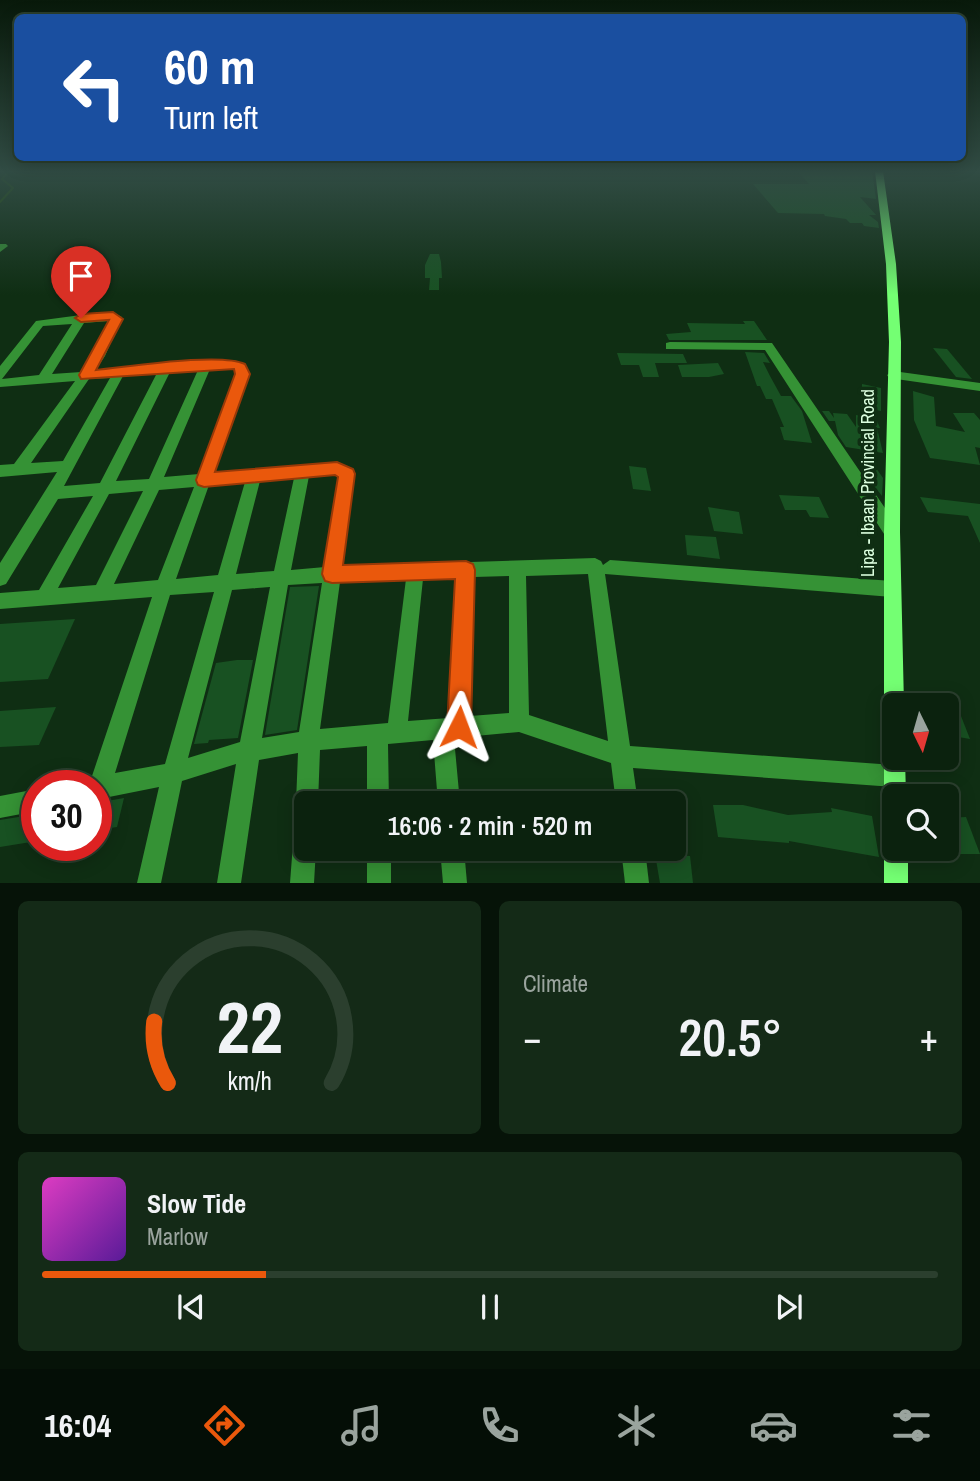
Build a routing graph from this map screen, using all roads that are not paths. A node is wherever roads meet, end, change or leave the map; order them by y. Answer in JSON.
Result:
{"nodes":[{"id":1,"x":883,"y":212,"type":"edge"},
{"id":2,"x":81,"y":318,"type":"junction"},
{"id":3,"x":670,"y":346,"type":"dead end"},
{"id":4,"x":206,"y":365,"type":"junction"},
{"id":5,"x":166,"y":368,"type":"junction"},
{"id":6,"x":119,"y":372,"type":"junction"},
{"id":7,"x":0,"y":375,"type":"edge"},
{"id":8,"x":86,"y":375,"type":"junction"},
{"id":9,"x":893,"y":375,"type":"junction"},
{"id":10,"x":43,"y":379,"type":"junction"},
{"id":11,"x":0,"y":383,"type":"edge"},
{"id":12,"x":980,"y":387,"type":"edge"},
{"id":13,"x":68,"y":466,"type":"junction"},
{"id":14,"x":18,"y":470,"type":"junction"},
{"id":15,"x":0,"y":471,"type":"edge"},
{"id":16,"x":303,"y":471,"type":"junction"},
{"id":17,"x":254,"y":476,"type":"junction"},
{"id":18,"x":204,"y":480,"type":"junction"},
{"id":19,"x":154,"y":484,"type":"junction"},
{"id":20,"x":105,"y":488,"type":"junction"},
{"id":21,"x":53,"y":493,"type":"junction"},
{"id":22,"x":892,"y":532,"type":"junction"},
{"id":23,"x":517,"y":568,"type":"junction"},
{"id":24,"x":610,"y":568,"type":"dead end"},
{"id":25,"x":466,"y":570,"type":"junction"},
{"id":26,"x":415,"y":572,"type":"junction"},
{"id":27,"x":332,"y":574,"type":"junction"},
{"id":28,"x":0,"y":578,"type":"edge"},
{"id":29,"x":279,"y":579,"type":"junction"},
{"id":30,"x":224,"y":583,"type":"junction"},
{"id":31,"x":164,"y":588,"type":"junction"},
{"id":32,"x":892,"y":589,"type":"junction"},
{"id":33,"x":102,"y":593,"type":"junction"},
{"id":34,"x":44,"y":597,"type":"junction"},
{"id":35,"x":0,"y":601,"type":"edge"},
{"id":36,"x":519,"y":722,"type":"junction"},
{"id":37,"x":451,"y":728,"type":"junction"},
{"id":38,"x":387,"y":733,"type":"junction"},
{"id":39,"x":311,"y":740,"type":"junction"},
{"id":40,"x":247,"y":752,"type":"junction"},
{"id":41,"x":621,"y":756,"type":"junction"},
{"id":42,"x":104,"y":770,"type":"edge"},
{"id":43,"x":173,"y":774,"type":"junction"},
{"id":44,"x":895,"y":784,"type":"edge"},
{"id":45,"x":112,"y":785,"type":"edge"},
{"id":46,"x":882,"y":785,"type":"edge"},
{"id":47,"x":308,"y":791,"type":"edge"},
{"id":48,"x":380,"y":791,"type":"edge"},
{"id":49,"x":449,"y":791,"type":"edge"},
{"id":50,"x":625,"y":791,"type":"edge"},
{"id":51,"x":21,"y":803,"type":"edge"},
{"id":52,"x":0,"y":807,"type":"edge"},
{"id":53,"x":303,"y":861,"type":"edge"},
{"id":54,"x":379,"y":861,"type":"edge"},
{"id":55,"x":453,"y":861,"type":"edge"},
{"id":56,"x":633,"y":861,"type":"edge"},
{"id":57,"x":896,"y":861,"type":"edge"},
{"id":58,"x":149,"y":883,"type":"edge"},
{"id":59,"x":229,"y":883,"type":"edge"},
{"id":60,"x":302,"y":883,"type":"edge"},
{"id":61,"x":379,"y":883,"type":"edge"},
{"id":62,"x":455,"y":883,"type":"edge"},
{"id":63,"x":636,"y":883,"type":"edge"},
{"id":64,"x":896,"y":883,"type":"edge"}],
"edges":[{"from":1,"to":9,"type":"main road","name":"Lipa - Ibaan Provincial Road"},
{"from":2,"to":7,"type":"street"},
{"from":2,"to":8,"type":"street"},
{"from":2,"to":10,"type":"street"},
{"from":3,"to":22,"type":"street"},
{"from":4,"to":5,"type":"street"},
{"from":4,"to":18,"type":"street"},
{"from":4,"to":19,"type":"street"},
{"from":5,"to":6,"type":"street"},
{"from":5,"to":20,"type":"street"},
{"from":6,"to":8,"type":"street"},
{"from":6,"to":13,"type":"street"},
{"from":8,"to":10,"type":"street"},
{"from":8,"to":14,"type":"street"},
{"from":9,"to":12,"type":"street"},
{"from":9,"to":22,"type":"main road","name":"Lipa - Ibaan Provincial Road"},
{"from":10,"to":11,"type":"street"},
{"from":13,"to":14,"type":"street"},
{"from":13,"to":21,"type":"street"},
{"from":14,"to":15,"type":"street"},
{"from":16,"to":17,"type":"street"},
{"from":16,"to":27,"type":"street"},
{"from":16,"to":29,"type":"street"},
{"from":17,"to":18,"type":"street"},
{"from":17,"to":30,"type":"street"},
{"from":18,"to":19,"type":"street"},
{"from":18,"to":31,"type":"street"},
{"from":19,"to":20,"type":"street"},
{"from":19,"to":33,"type":"street"},
{"from":20,"to":21,"type":"street"},
{"from":20,"to":34,"type":"street"},
{"from":21,"to":28,"type":"street"},
{"from":22,"to":32,"type":"main road","name":"Lipa - Ibaan Provincial Road"},
{"from":23,"to":25,"type":"street"},
{"from":23,"to":36,"type":"street"},
{"from":23,"to":41,"type":"street"},
{"from":24,"to":32,"type":"street"},
{"from":25,"to":26,"type":"street"},
{"from":25,"to":37,"type":"street"},
{"from":26,"to":27,"type":"street"},
{"from":26,"to":38,"type":"street"},
{"from":27,"to":29,"type":"street"},
{"from":27,"to":39,"type":"street"},
{"from":29,"to":30,"type":"street"},
{"from":29,"to":40,"type":"street"},
{"from":30,"to":31,"type":"street"},
{"from":30,"to":43,"type":"street"},
{"from":31,"to":33,"type":"street"},
{"from":31,"to":42,"type":"street"},
{"from":32,"to":44,"type":"main road","name":"Lipa - Ibaan Provincial Road"},
{"from":33,"to":34,"type":"street"},
{"from":34,"to":35,"type":"street"},
{"from":36,"to":37,"type":"street"},
{"from":36,"to":41,"type":"street"},
{"from":37,"to":38,"type":"street"},
{"from":37,"to":49,"type":"street"},
{"from":38,"to":39,"type":"street"},
{"from":38,"to":48,"type":"street"},
{"from":39,"to":40,"type":"street"},
{"from":39,"to":47,"type":"street"},
{"from":40,"to":43,"type":"street"},
{"from":40,"to":59,"type":"street"},
{"from":41,"to":46,"type":"street"},
{"from":41,"to":50,"type":"street"},
{"from":43,"to":45,"type":"street"},
{"from":43,"to":58,"type":"street"},
{"from":51,"to":52,"type":"street"},
{"from":53,"to":60,"type":"street"},
{"from":54,"to":61,"type":"street"},
{"from":55,"to":62,"type":"street"},
{"from":56,"to":63,"type":"street"},
{"from":57,"to":64,"type":"main road"}]}
